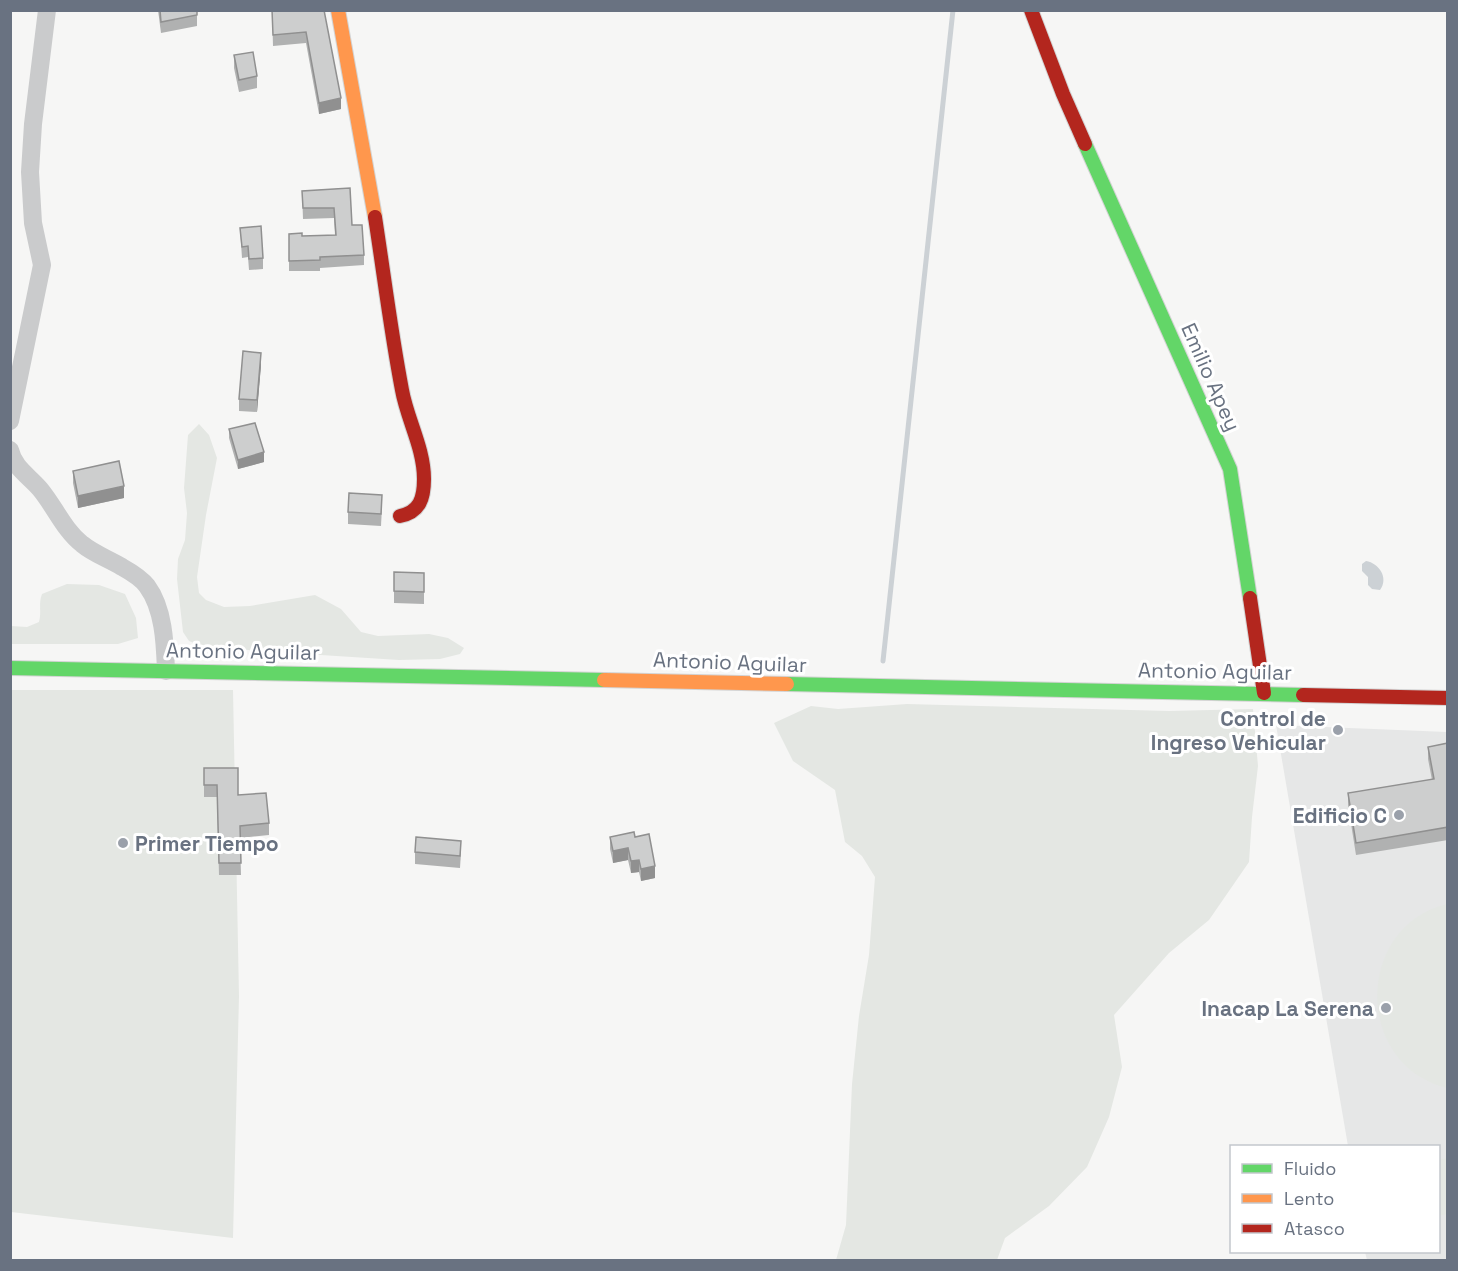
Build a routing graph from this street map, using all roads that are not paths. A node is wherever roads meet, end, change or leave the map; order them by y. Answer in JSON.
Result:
{"nodes":[{"id":1,"x":47,"y":10,"type":"edge"},
{"id":2,"x":338,"y":10,"type":"edge"},
{"id":3,"x":1031,"y":10,"type":"edge"},
{"id":4,"x":10,"y":422,"type":"edge"},
{"id":5,"x":10,"y":450,"type":"edge"},
{"id":6,"x":400,"y":516,"type":"dead end"},
{"id":7,"x":10,"y":668,"type":"edge"},
{"id":8,"x":166,"y":671,"type":"junction"},
{"id":9,"x":1264,"y":693,"type":"junction"},
{"id":10,"x":1448,"y":698,"type":"edge"}],
"edges":[{"from":1,"to":4,"type":"street"},
{"from":2,"to":6,"type":"street"},
{"from":3,"to":9,"type":"street","name":"Emilio Apey"},
{"from":5,"to":8,"type":"street"},
{"from":7,"to":8,"type":"street","name":"Antonio Aguilar"},
{"from":8,"to":9,"type":"street","name":"Antonio Aguilar"},
{"from":9,"to":10,"type":"street","name":"Antonio Aguilar"}]}
